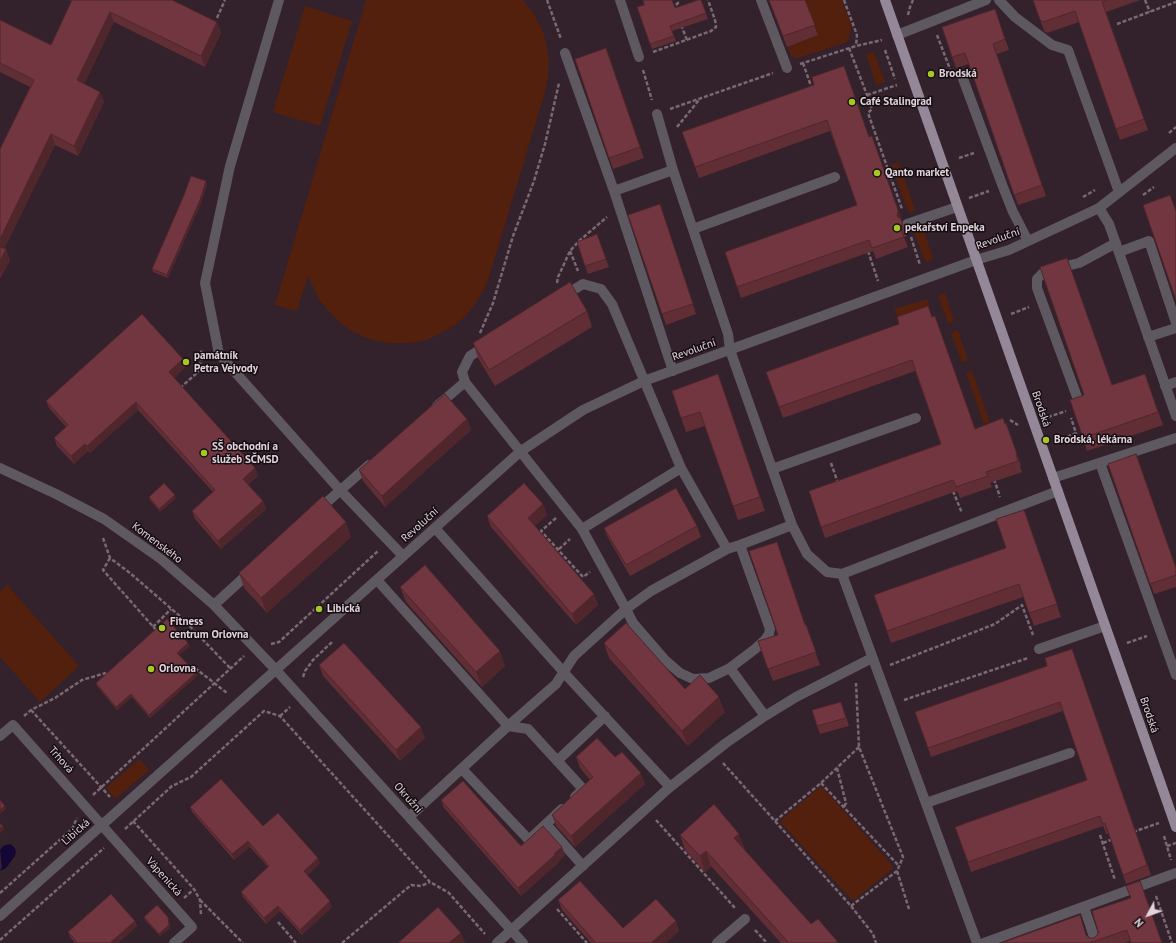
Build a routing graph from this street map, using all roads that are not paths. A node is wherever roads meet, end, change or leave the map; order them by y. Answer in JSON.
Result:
{"nodes":[{"id":1,"x":620,"y":0,"type":"edge"},
{"id":2,"x":761,"y":0,"type":"edge"},
{"id":3,"x":884,"y":0,"type":"edge"},
{"id":4,"x":986,"y":0,"type":"edge"},
{"id":5,"x":999,"y":0,"type":"edge"},
{"id":6,"x":277,"y":1,"type":"edge"},
{"id":7,"x":897,"y":35,"type":"junction"},
{"id":8,"x":565,"y":53,"type":"road end"},
{"id":9,"x":639,"y":57,"type":"road end"},
{"id":10,"x":787,"y":68,"type":"road end"},
{"id":11,"x":962,"y":76,"type":"road end"},
{"id":12,"x":655,"y":110,"type":"road end"},
{"id":13,"x":1176,"y":148,"type":"edge"},
{"id":14,"x":673,"y":170,"type":"junction"},
{"id":15,"x":835,"y":177,"type":"dead end"},
{"id":16,"x":614,"y":191,"type":"junction"},
{"id":17,"x":1119,"y":192,"type":"junction"},
{"id":18,"x":958,"y":207,"type":"junction"},
{"id":19,"x":1099,"y":208,"type":"junction"},
{"id":20,"x":907,"y":224,"type":"road end"},
{"id":21,"x":693,"y":228,"type":"junction"},
{"id":22,"x":1028,"y":241,"type":"junction"},
{"id":23,"x":1118,"y":247,"type":"junction"},
{"id":24,"x":976,"y":260,"type":"junction"},
{"id":25,"x":554,"y":302,"type":"edge"},
{"id":26,"x":1176,"y":323,"type":"edge"},
{"id":27,"x":1176,"y":328,"type":"edge"},
{"id":28,"x":1148,"y":337,"type":"junction"},
{"id":29,"x":496,"y":340,"type":"edge"},
{"id":30,"x":730,"y":350,"type":"junction"},
{"id":31,"x":673,"y":371,"type":"junction"},
{"id":32,"x":464,"y":382,"type":"junction"},
{"id":33,"x":644,"y":382,"type":"junction"},
{"id":34,"x":1176,"y":382,"type":"edge"},
{"id":35,"x":1165,"y":386,"type":"junction"},
{"id":36,"x":1080,"y":405,"type":"edge"},
{"id":37,"x":429,"y":413,"type":"edge"},
{"id":38,"x":1176,"y":416,"type":"edge"},
{"id":39,"x":916,"y":418,"type":"dead end"},
{"id":40,"x":1176,"y":438,"type":"edge"},
{"id":41,"x":521,"y":451,"type":"junction"},
{"id":42,"x":375,"y":460,"type":"edge"},
{"id":43,"x":1100,"y":463,"type":"junction"},
{"id":44,"x":0,"y":468,"type":"edge"},
{"id":45,"x":681,"y":468,"type":"junction"},
{"id":46,"x":772,"y":469,"type":"junction"},
{"id":47,"x":1053,"y":478,"type":"junction"},
{"id":48,"x":340,"y":490,"type":"junction"},
{"id":49,"x":1058,"y":491,"type":"junction"},
{"id":50,"x":310,"y":517,"type":"edge"},
{"id":51,"x":792,"y":525,"type":"junction"},
{"id":52,"x":435,"y":528,"type":"junction"},
{"id":53,"x":582,"y":529,"type":"junction"},
{"id":54,"x":740,"y":545,"type":"junction"},
{"id":55,"x":727,"y":549,"type":"junction"},
{"id":56,"x":403,"y":556,"type":"junction"},
{"id":57,"x":257,"y":566,"type":"edge"},
{"id":58,"x":842,"y":574,"type":"junction"},
{"id":59,"x":377,"y":580,"type":"junction"},
{"id":60,"x":214,"y":605,"type":"junction"},
{"id":61,"x":626,"y":609,"type":"junction"},
{"id":62,"x":1105,"y":626,"type":"junction"},
{"id":63,"x":1039,"y":649,"type":"road end"},
{"id":64,"x":872,"y":658,"type":"junction"},
{"id":65,"x":730,"y":668,"type":"junction"},
{"id":66,"x":276,"y":670,"type":"junction"},
{"id":67,"x":563,"y":671,"type":"junction"},
{"id":68,"x":1176,"y":675,"type":"edge"},
{"id":69,"x":605,"y":716,"type":"junction"},
{"id":70,"x":765,"y":716,"type":"junction"},
{"id":71,"x":508,"y":726,"type":"junction"},
{"id":72,"x":0,"y":736,"type":"edge"},
{"id":73,"x":1070,"y":753,"type":"edge"},
{"id":74,"x":557,"y":761,"type":"junction"},
{"id":75,"x":462,"y":769,"type":"junction"},
{"id":76,"x":670,"y":787,"type":"junction"},
{"id":77,"x":926,"y":803,"type":"junction"},
{"id":78,"x":409,"y":817,"type":"junction"},
{"id":79,"x":546,"y":824,"type":"junction"},
{"id":80,"x":102,"y":825,"type":"junction"},
{"id":81,"x":1176,"y":827,"type":"edge"},
{"id":82,"x":583,"y":866,"type":"junction"},
{"id":83,"x":1176,"y":873,"type":"edge"},
{"id":84,"x":1084,"y":907,"type":"junction"},
{"id":85,"x":0,"y":916,"type":"edge"},
{"id":86,"x":744,"y":918,"type":"edge"},
{"id":87,"x":511,"y":930,"type":"junction"},
{"id":88,"x":493,"y":940,"type":"edge"},
{"id":89,"x":174,"y":943,"type":"edge"},
{"id":90,"x":523,"y":943,"type":"edge"},
{"id":91,"x":717,"y":943,"type":"edge"},
{"id":92,"x":977,"y":943,"type":"edge"},
{"id":93,"x":984,"y":943,"type":"edge"},
{"id":94,"x":1096,"y":943,"type":"edge"}],
"edges":[{"from":1,"to":9,"type":"street"},
{"from":2,"to":10,"type":"street"},
{"from":3,"to":7,"type":"main road","name":"Brodská"},
{"from":4,"to":7,"type":"street"},
{"from":5,"to":17,"type":"street"},
{"from":6,"to":48,"type":"street"},
{"from":7,"to":18,"type":"main road","name":"Brodská"},
{"from":8,"to":16,"type":"street"},
{"from":11,"to":22,"type":"street"},
{"from":12,"to":14,"type":"street"},
{"from":13,"to":17,"type":"street","name":"Revoluční"},
{"from":14,"to":16,"type":"street"},
{"from":14,"to":21,"type":"street"},
{"from":15,"to":21,"type":"street"},
{"from":16,"to":31,"type":"street"},
{"from":17,"to":19,"type":"street","name":"Revoluční"},
{"from":18,"to":20,"type":"street"},
{"from":18,"to":24,"type":"main road","name":"Brodská"},
{"from":19,"to":22,"type":"street","name":"Revoluční"},
{"from":19,"to":23,"type":"street"},
{"from":21,"to":30,"type":"street"},
{"from":22,"to":24,"type":"street","name":"Revoluční"},
{"from":23,"to":26,"type":"street"},
{"from":23,"to":28,"type":"street"},
{"from":23,"to":36,"type":"street"},
{"from":24,"to":30,"type":"street","name":"Revoluční"},
{"from":24,"to":47,"type":"main road","name":"Brodská"},
{"from":25,"to":33,"type":"street"},
{"from":27,"to":28,"type":"street"},
{"from":28,"to":35,"type":"street"},
{"from":29,"to":32,"type":"street"},
{"from":30,"to":31,"type":"street","name":"Revoluční"},
{"from":30,"to":46,"type":"street"},
{"from":31,"to":33,"type":"street","name":"Revoluční"},
{"from":32,"to":37,"type":"street"},
{"from":32,"to":41,"type":"street"},
{"from":33,"to":41,"type":"street","name":"Revoluční"},
{"from":33,"to":45,"type":"street"},
{"from":34,"to":35,"type":"street"},
{"from":35,"to":38,"type":"street"},
{"from":39,"to":46,"type":"street"},
{"from":40,"to":43,"type":"street"},
{"from":41,"to":52,"type":"street","name":"Revoluční"},
{"from":41,"to":53,"type":"street"},
{"from":42,"to":48,"type":"street"},
{"from":43,"to":47,"type":"street"},
{"from":43,"to":68,"type":"street"},
{"from":44,"to":60,"type":"street","name":"Komenského"},
{"from":45,"to":53,"type":"street"},
{"from":45,"to":55,"type":"street"},
{"from":46,"to":51,"type":"street"},
{"from":47,"to":49,"type":"main road","name":"Brodská"},
{"from":48,"to":50,"type":"street"},
{"from":48,"to":56,"type":"street"},
{"from":49,"to":58,"type":"street"},
{"from":49,"to":62,"type":"main road","name":"Brodská"},
{"from":51,"to":54,"type":"street"},
{"from":51,"to":58,"type":"street"},
{"from":52,"to":56,"type":"street","name":"Revoluční"},
{"from":52,"to":67,"type":"street"},
{"from":53,"to":61,"type":"street"},
{"from":54,"to":55,"type":"street"},
{"from":54,"to":65,"type":"street"},
{"from":55,"to":61,"type":"street"},
{"from":56,"to":59,"type":"street","name":"Revoluční"},
{"from":57,"to":60,"type":"street"},
{"from":58,"to":64,"type":"street"},
{"from":59,"to":66,"type":"street","name":"Revoluční"},
{"from":59,"to":71,"type":"street"},
{"from":60,"to":66,"type":"street","name":"Komenského"},
{"from":61,"to":65,"type":"street"},
{"from":61,"to":67,"type":"street"},
{"from":62,"to":63,"type":"street"},
{"from":62,"to":81,"type":"main road","name":"Brodská"},
{"from":64,"to":70,"type":"street"},
{"from":64,"to":77,"type":"street"},
{"from":65,"to":70,"type":"street"},
{"from":66,"to":78,"type":"street","name":"Okružní"},
{"from":66,"to":80,"type":"street","name":"Libická"},
{"from":67,"to":69,"type":"street"},
{"from":67,"to":71,"type":"street"},
{"from":69,"to":74,"type":"street"},
{"from":69,"to":76,"type":"street"},
{"from":70,"to":76,"type":"street"},
{"from":71,"to":74,"type":"street"},
{"from":71,"to":75,"type":"street"},
{"from":72,"to":80,"type":"street","name":"Trhová"},
{"from":73,"to":77,"type":"street"},
{"from":74,"to":79,"type":"street"},
{"from":75,"to":78,"type":"street"},
{"from":75,"to":79,"type":"street"},
{"from":76,"to":82,"type":"street"},
{"from":77,"to":92,"type":"street"},
{"from":78,"to":87,"type":"street","name":"Okružní"},
{"from":79,"to":82,"type":"street"},
{"from":80,"to":85,"type":"street","name":"Libická"},
{"from":80,"to":89,"type":"street","name":"Vápenická"},
{"from":82,"to":87,"type":"street"},
{"from":83,"to":84,"type":"street"},
{"from":84,"to":93,"type":"street"},
{"from":84,"to":94,"type":"street"},
{"from":86,"to":91,"type":"street"},
{"from":87,"to":88,"type":"street"},
{"from":87,"to":90,"type":"street","name":"Okružní"}]}
